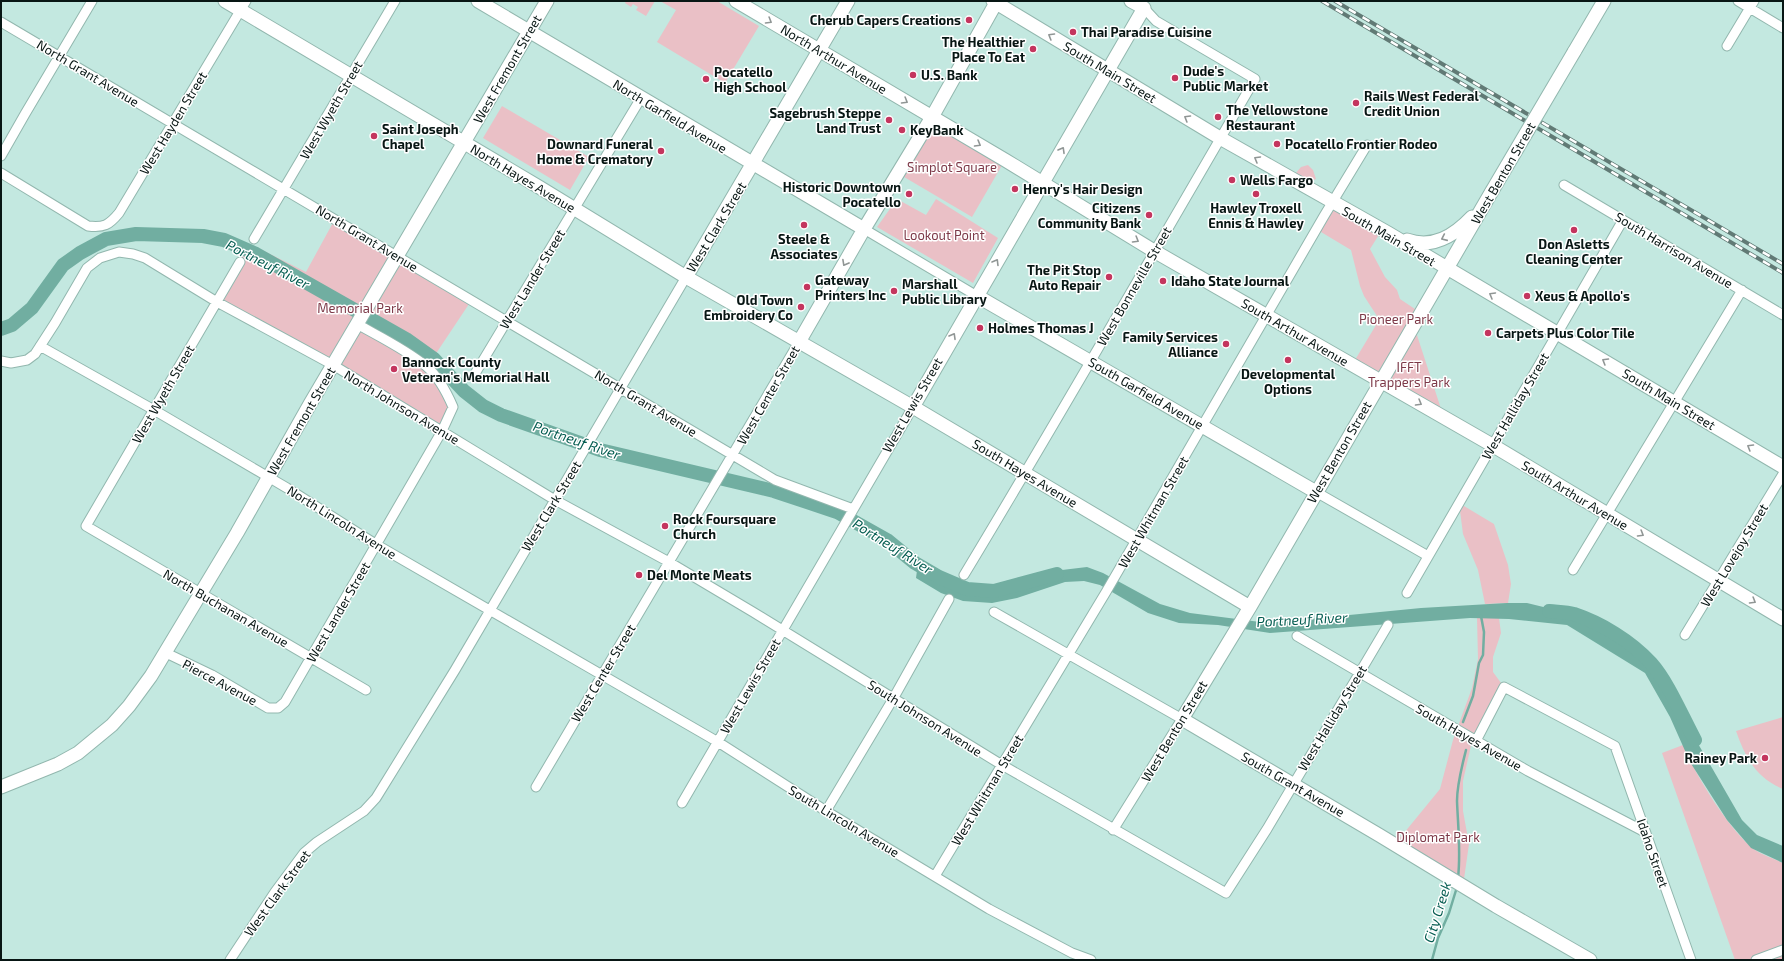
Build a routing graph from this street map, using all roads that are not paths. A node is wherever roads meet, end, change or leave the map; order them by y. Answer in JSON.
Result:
{"nodes":[{"id":1,"x":92,"y":1,"type":"edge"},
{"id":2,"x":225,"y":1,"type":"edge"},
{"id":3,"x":395,"y":1,"type":"edge"},
{"id":4,"x":478,"y":1,"type":"edge"},
{"id":5,"x":547,"y":1,"type":"edge"},
{"id":6,"x":736,"y":1,"type":"edge"},
{"id":7,"x":848,"y":1,"type":"edge"},
{"id":8,"x":1131,"y":1,"type":"edge"},
{"id":9,"x":1604,"y":1,"type":"edge"},
{"id":10,"x":1738,"y":1,"type":"edge"},
{"id":11,"x":995,"y":2,"type":"edge"},
{"id":12,"x":1752,"y":4,"type":"edge"},
{"id":13,"x":243,"y":6,"type":"edge"},
{"id":14,"x":1144,"y":8,"type":"junction"},
{"id":15,"x":1,"y":22,"type":"edge"},
{"id":16,"x":1783,"y":28,"type":"edge"},
{"id":17,"x":529,"y":32,"type":"junction"},
{"id":18,"x":1727,"y":46,"type":"dead end"},
{"id":19,"x":819,"y":50,"type":"junction"},
{"id":20,"x":60,"y":56,"type":"junction"},
{"id":21,"x":1108,"y":71,"type":"junction"},
{"id":22,"x":351,"y":76,"type":"junction"},
{"id":23,"x":641,"y":98,"type":"junction"},
{"id":24,"x":932,"y":117,"type":"junction"},
{"id":25,"x":172,"y":123,"type":"junction"},
{"id":26,"x":1220,"y":138,"type":"junction"},
{"id":27,"x":464,"y":142,"type":"junction"},
{"id":28,"x":1367,"y":145,"type":"dead end"},
{"id":29,"x":1,"y":156,"type":"edge"},
{"id":30,"x":752,"y":164,"type":"junction"},
{"id":31,"x":1,"y":173,"type":"edge"},
{"id":32,"x":1043,"y":183,"type":"junction"},
{"id":33,"x":1564,"y":185,"type":"dead end"},
{"id":34,"x":285,"y":189,"type":"junction"},
{"id":35,"x":1332,"y":203,"type":"junction"},
{"id":36,"x":1484,"y":204,"type":"junction"},
{"id":37,"x":574,"y":209,"type":"junction"},
{"id":38,"x":1623,"y":220,"type":"junction"},
{"id":39,"x":864,"y":229,"type":"junction"},
{"id":40,"x":1388,"y":233,"type":"junction"},
{"id":41,"x":254,"y":238,"type":"dead end"},
{"id":42,"x":1154,"y":251,"type":"junction"},
{"id":43,"x":397,"y":256,"type":"junction"},
{"id":44,"x":240,"y":262,"type":"dead end"},
{"id":45,"x":1447,"y":269,"type":"junction"},
{"id":46,"x":686,"y":277,"type":"junction"},
{"id":47,"x":1742,"y":290,"type":"junction"},
{"id":48,"x":977,"y":296,"type":"junction"},
{"id":49,"x":217,"y":302,"type":"junction"},
{"id":50,"x":1266,"y":315,"type":"junction"},
{"id":51,"x":1783,"y":315,"type":"edge"},
{"id":52,"x":507,"y":321,"type":"junction"},
{"id":53,"x":357,"y":324,"type":"junction"},
{"id":54,"x":1558,"y":333,"type":"junction"},
{"id":55,"x":799,"y":342,"type":"junction"},
{"id":56,"x":40,"y":346,"type":"junction"},
{"id":57,"x":1,"y":361,"type":"edge"},
{"id":58,"x":1091,"y":362,"type":"junction"},
{"id":59,"x":333,"y":365,"type":"junction"},
{"id":60,"x":473,"y":377,"type":"dead end"},
{"id":61,"x":1381,"y":381,"type":"junction"},
{"id":62,"x":621,"y":388,"type":"junction"},
{"id":63,"x":1674,"y":402,"type":"junction"},
{"id":64,"x":913,"y":406,"type":"junction"},
{"id":65,"x":154,"y":410,"type":"junction"},
{"id":66,"x":1202,"y":426,"type":"junction"},
{"id":67,"x":442,"y":431,"type":"junction"},
{"id":68,"x":1492,"y":446,"type":"junction"},
{"id":69,"x":733,"y":455,"type":"junction"},
{"id":70,"x":1783,"y":467,"type":"edge"},
{"id":71,"x":1024,"y":473,"type":"junction"},
{"id":72,"x":1783,"y":474,"type":"edge"},
{"id":73,"x":269,"y":477,"type":"junction"},
{"id":74,"x":1316,"y":492,"type":"junction"},
{"id":75,"x":555,"y":500,"type":"junction"},
{"id":76,"x":853,"y":509,"type":"junction"},
{"id":77,"x":1608,"y":514,"type":"junction"},
{"id":78,"x":86,"y":526,"type":"joint"},
{"id":79,"x":1136,"y":539,"type":"junction"},
{"id":80,"x":377,"y":545,"type":"junction"},
{"id":81,"x":1428,"y":556,"type":"junction"},
{"id":82,"x":669,"y":562,"type":"junction"},
{"id":83,"x":1573,"y":570,"type":"dead end"},
{"id":84,"x":964,"y":575,"type":"dead end"},
{"id":85,"x":1718,"y":580,"type":"junction"},
{"id":86,"x":201,"y":593,"type":"junction"},
{"id":87,"x":1407,"y":593,"type":"dead end"},
{"id":88,"x":949,"y":599,"type":"dead end"},
{"id":89,"x":490,"y":610,"type":"junction"},
{"id":90,"x":1247,"y":611,"type":"junction"},
{"id":91,"x":994,"y":612,"type":"dead end"},
{"id":92,"x":1783,"y":619,"type":"edge"},
{"id":93,"x":1388,"y":625,"type":"dead end"},
{"id":94,"x":783,"y":629,"type":"junction"},
{"id":95,"x":1685,"y":635,"type":"dead end"},
{"id":96,"x":1297,"y":636,"type":"dead end"},
{"id":97,"x":164,"y":652,"type":"junction"},
{"id":98,"x":1068,"y":654,"type":"junction"},
{"id":99,"x":312,"y":658,"type":"junction"},
{"id":100,"x":1360,"y":673,"type":"junction"},
{"id":101,"x":602,"y":674,"type":"junction"},
{"id":102,"x":366,"y":690,"type":"dead end"},
{"id":103,"x":893,"y":699,"type":"junction"},
{"id":104,"x":278,"y":708,"type":"joint"},
{"id":105,"x":1182,"y":719,"type":"junction"},
{"id":106,"x":1476,"y":741,"type":"junction"},
{"id":107,"x":718,"y":742,"type":"junction"},
{"id":108,"x":1002,"y":765,"type":"junction"},
{"id":109,"x":1293,"y":783,"type":"junction"},
{"id":110,"x":536,"y":786,"type":"dead end"},
{"id":111,"x":1,"y":787,"type":"edge"},
{"id":112,"x":682,"y":803,"type":"dead end"},
{"id":113,"x":826,"y":811,"type":"junction"},
{"id":114,"x":1113,"y":830,"type":"junction"},
{"id":115,"x":1645,"y":832,"type":"junction"},
{"id":116,"x":935,"y":876,"type":"junction"},
{"id":117,"x":1226,"y":893,"type":"joint"},
{"id":118,"x":1783,"y":950,"type":"edge"},
{"id":119,"x":230,"y":960,"type":"edge"},
{"id":120,"x":1091,"y":960,"type":"edge"},
{"id":121,"x":1590,"y":960,"type":"edge"},
{"id":122,"x":1691,"y":960,"type":"edge"},
{"id":123,"x":1756,"y":960,"type":"edge"}],
"edges":[{"from":1,"to":20,"type":"street"},
{"from":2,"to":13,"type":"street","name":"North Hayes Avenue"},
{"from":3,"to":22,"type":"street","name":"West Wyeth Street"},
{"from":4,"to":17,"type":"street","name":"North Garfield Avenue"},
{"from":5,"to":17,"type":"street","name":"West Fremont Street"},
{"from":6,"to":19,"type":"street","name":"North Arthur Avenue","one_way":true},
{"from":7,"to":19,"type":"street","name":"West Clark Street"},
{"from":8,"to":14,"type":"street"},
{"from":9,"to":36,"type":"street","name":"West Benton Street","bridge":true},
{"from":10,"to":12,"type":"street"},
{"from":21,"to":11,"type":"street","name":"South Main Street","one_way":true},
{"from":11,"to":24,"type":"street","name":"West Center Street"},
{"from":12,"to":16,"type":"street"},
{"from":12,"to":18,"type":"street"},
{"from":13,"to":22,"type":"street","name":"North Hayes Avenue"},
{"from":13,"to":25,"type":"street","name":"West Hayden Street"},
{"from":14,"to":21,"type":"street","name":"West Lewis Street"},
{"from":14,"to":26,"type":"street","name":"West Bonneville Street"},
{"from":15,"to":20,"type":"street","name":"North Grant Avenue"},
{"from":17,"to":23,"type":"street","name":"North Garfield Avenue"},
{"from":17,"to":27,"type":"street","name":"West Fremont Street"},
{"from":19,"to":24,"type":"street","name":"North Arthur Avenue","one_way":true},
{"from":19,"to":30,"type":"street","name":"West Clark Street"},
{"from":20,"to":25,"type":"street","name":"North Grant Avenue"},
{"from":20,"to":29,"type":"street"},
{"from":26,"to":21,"type":"street","name":"South Main Street","one_way":true},
{"from":32,"to":21,"type":"street","name":"West Lewis Street","one_way":true},
{"from":22,"to":27,"type":"street","name":"North Hayes Avenue"},
{"from":22,"to":34,"type":"street","name":"West Wyeth Street"},
{"from":23,"to":30,"type":"street","name":"North Garfield Avenue"},
{"from":23,"to":37,"type":"street","name":"West Lander Street"},
{"from":24,"to":32,"type":"street","name":"South Arthur Avenue","one_way":true},
{"from":24,"to":39,"type":"street","name":"West Center Street"},
{"from":25,"to":31,"type":"street","name":"West Hayden Street"},
{"from":25,"to":34,"type":"street","name":"North Grant Avenue"},
{"from":35,"to":26,"type":"street","name":"South Main Street","one_way":true},
{"from":26,"to":42,"type":"street","name":"West Bonneville Street"},
{"from":27,"to":37,"type":"street","name":"North Hayes Avenue"},
{"from":27,"to":43,"type":"street","name":"West Fremont Street"},
{"from":28,"to":35,"type":"street","name":"West Whitman Street"},
{"from":30,"to":39,"type":"street","name":"North Garfield Avenue"},
{"from":30,"to":46,"type":"street","name":"West Clark Street"},
{"from":32,"to":42,"type":"street","name":"South Arthur Avenue","one_way":true},
{"from":48,"to":32,"type":"street","name":"West Lewis Street","one_way":true},
{"from":33,"to":38,"type":"street","name":"South Harrison Avenue"},
{"from":34,"to":41,"type":"street","name":"West Wyeth Street"},
{"from":34,"to":43,"type":"street","name":"North Grant Avenue"},
{"from":35,"to":40,"type":"street","name":"South Main Street"},
{"from":35,"to":50,"type":"street","name":"West Whitman Street"},
{"from":36,"to":40,"type":"street","one_way":true},
{"from":36,"to":45,"type":"street","name":"West Benton Street"},
{"from":37,"to":46,"type":"street","name":"North Hayes Avenue"},
{"from":37,"to":52,"type":"street","name":"West Lander Street"},
{"from":38,"to":47,"type":"street","name":"South Harrison Avenue"},
{"from":38,"to":54,"type":"street","name":"West Halliday Street"},
{"from":39,"to":48,"type":"street","name":"South Garfield Avenue"},
{"from":39,"to":55,"type":"street","name":"West Center Street","one_way":true},
{"from":40,"to":45,"type":"street","name":"South Main Street"},
{"from":42,"to":50,"type":"street","name":"South Arthur Avenue"},
{"from":42,"to":58,"type":"street","name":"West Bonneville Street"},
{"from":43,"to":52,"type":"street","name":"North Grant Avenue"},
{"from":43,"to":53,"type":"street","name":"West Fremont Street"},
{"from":44,"to":49,"type":"street","name":"West Wyeth Street"},
{"from":54,"to":45,"type":"street","name":"South Main Street","one_way":true},
{"from":45,"to":61,"type":"street","name":"West Benton Street"},
{"from":46,"to":55,"type":"street","name":"North Hayes Avenue"},
{"from":46,"to":62,"type":"street","name":"West Clark Street"},
{"from":47,"to":51,"type":"street","name":"South Harrison Avenue"},
{"from":47,"to":63,"type":"street"},
{"from":48,"to":58,"type":"street","name":"South Garfield Avenue"},
{"from":64,"to":48,"type":"street","name":"West Lewis Street","one_way":true},
{"from":49,"to":56,"type":"street","name":"North Johnson Avenue"},
{"from":49,"to":59,"type":"street","name":"North Johnson Avenue"},
{"from":49,"to":65,"type":"street","name":"West Wyeth Street"},
{"from":50,"to":61,"type":"street","name":"South Arthur Avenue"},
{"from":50,"to":66,"type":"street","name":"West Whitman Street"},
{"from":52,"to":60,"type":"street","name":"West Lander Street"},
{"from":52,"to":62,"type":"street","name":"North Grant Avenue"},
{"from":53,"to":59,"type":"street","name":"West Fremont Street"},
{"from":53,"to":67,"type":"street","name":"West Lander Street"},
{"from":63,"to":54,"type":"street","name":"South Main Street","one_way":true},
{"from":54,"to":68,"type":"street","name":"West Halliday Street"},
{"from":55,"to":64,"type":"street","name":"South Hayes Avenue"},
{"from":55,"to":69,"type":"street","name":"West Center Street"},
{"from":56,"to":57,"type":"street"},
{"from":56,"to":65,"type":"street","name":"North Lincoln Avenue"},
{"from":58,"to":66,"type":"street","name":"South Garfield Avenue"},
{"from":58,"to":71,"type":"street","name":"West Bonneville Street"},
{"from":59,"to":67,"type":"street","name":"North Johnson Avenue"},
{"from":59,"to":73,"type":"street","name":"West Fremont Street"},
{"from":61,"to":68,"type":"street","name":"South Arthur Avenue","one_way":true},
{"from":61,"to":74,"type":"street","name":"West Benton Street"},
{"from":62,"to":69,"type":"street","name":"North Grant Avenue"},
{"from":62,"to":75,"type":"street","name":"West Clark Street"},
{"from":70,"to":63,"type":"street","name":"South Main Street","one_way":true},
{"from":63,"to":77,"type":"street"},
{"from":64,"to":71,"type":"street","name":"South Hayes Avenue"},
{"from":64,"to":76,"type":"street","name":"West Lewis Street"},
{"from":65,"to":73,"type":"street","name":"North Lincoln Avenue"},
{"from":65,"to":78,"type":"street","name":"West Wyeth Street"},
{"from":66,"to":74,"type":"street","name":"South Garfield Avenue"},
{"from":66,"to":79,"type":"street","name":"West Whitman Street"},
{"from":67,"to":75,"type":"street","name":"North Johnson Avenue"},
{"from":67,"to":80,"type":"street","name":"West Lander Street"},
{"from":68,"to":77,"type":"street","name":"South Arthur Avenue"},
{"from":68,"to":81,"type":"street","name":"West Halliday Street"},
{"from":69,"to":76,"type":"street"},
{"from":69,"to":82,"type":"street","name":"West Center Street"},
{"from":71,"to":79,"type":"street","name":"South Hayes Avenue"},
{"from":71,"to":84,"type":"street","name":"West Bonneville Street"},
{"from":72,"to":85,"type":"street","name":"West Lovejoy Street"},
{"from":73,"to":80,"type":"street","name":"North Lincoln Avenue"},
{"from":73,"to":86,"type":"street","name":"West Fremont Street"},
{"from":74,"to":81,"type":"street","name":"South Garfield Avenue"},
{"from":74,"to":90,"type":"street","name":"West Benton Street"},
{"from":75,"to":82,"type":"street","name":"North Johnson Avenue"},
{"from":75,"to":89,"type":"street","name":"West Clark Street"},
{"from":76,"to":94,"type":"street","name":"West Lewis Street"},
{"from":77,"to":83,"type":"street"},
{"from":77,"to":85,"type":"street","name":"South Arthur Avenue","one_way":true},
{"from":78,"to":86,"type":"street","name":"North Buchanan Avenue"},
{"from":79,"to":90,"type":"street","name":"South Hayes Avenue"},
{"from":79,"to":98,"type":"street","name":"West Whitman Street"},
{"from":80,"to":89,"type":"street","name":"North Lincoln Avenue"},
{"from":80,"to":99,"type":"street","name":"West Lander Street"},
{"from":81,"to":87,"type":"street","name":"West Halliday Street"},
{"from":82,"to":94,"type":"street","name":"South Johnson Avenue"},
{"from":82,"to":101,"type":"street","name":"West Center Street"},
{"from":85,"to":92,"type":"street","name":"South Arthur Avenue","one_way":true},
{"from":85,"to":95,"type":"street","name":"West Lovejoy Street"},
{"from":86,"to":97,"type":"street","name":"West Fremont Street"},
{"from":86,"to":99,"type":"street","name":"North Buchanan Avenue"},
{"from":88,"to":103,"type":"street"},
{"from":89,"to":101,"type":"street","name":"North Lincoln Avenue"},
{"from":89,"to":119,"type":"street","name":"West Clark Street"},
{"from":90,"to":105,"type":"street","name":"West Benton Street"},
{"from":91,"to":98,"type":"street","name":"South Grant Avenue"},
{"from":93,"to":100,"type":"street","name":"West Halliday Street"},
{"from":94,"to":103,"type":"street","name":"South Johnson Avenue"},
{"from":94,"to":107,"type":"street","name":"West Lewis Street"},
{"from":96,"to":100,"type":"street","name":"South Hayes Avenue"},
{"from":97,"to":104,"type":"street","name":"Pierce Avenue"},
{"from":97,"to":111,"type":"street","name":"West Fremont Street"},
{"from":98,"to":105,"type":"street","name":"South Grant Avenue"},
{"from":98,"to":108,"type":"street","name":"West Whitman Street"},
{"from":99,"to":102,"type":"street","name":"North Buchanan Avenue"},
{"from":99,"to":104,"type":"street","name":"West Lander Street"},
{"from":100,"to":106,"type":"street","name":"South Hayes Avenue"},
{"from":100,"to":109,"type":"street","name":"West Halliday Street"},
{"from":101,"to":107,"type":"street","name":"South Lincoln Avenue"},
{"from":101,"to":110,"type":"street","name":"West Center Street"},
{"from":103,"to":108,"type":"street","name":"South Johnson Avenue"},
{"from":103,"to":113,"type":"street"},
{"from":105,"to":109,"type":"street","name":"South Grant Avenue"},
{"from":105,"to":114,"type":"street","name":"West Benton Street"},
{"from":106,"to":115,"type":"street","name":"South Hayes Avenue"},
{"from":106,"to":115,"type":"street","name":"Idaho Street"},
{"from":107,"to":112,"type":"street","name":"West Lewis Street"},
{"from":107,"to":113,"type":"street","name":"South Lincoln Avenue"},
{"from":108,"to":114,"type":"street","name":"South Johnson Avenue"},
{"from":108,"to":116,"type":"street","name":"West Whitman Street"},
{"from":109,"to":117,"type":"street","name":"West Halliday Street"},
{"from":109,"to":121,"type":"street","name":"South Grant Avenue"},
{"from":113,"to":116,"type":"street","name":"South Lincoln Avenue"},
{"from":114,"to":117,"type":"street","name":"South Johnson Avenue"},
{"from":115,"to":122,"type":"street","name":"Idaho Street"},
{"from":116,"to":120,"type":"street","name":"South Lincoln Avenue"},
{"from":118,"to":123,"type":"street"}]}
